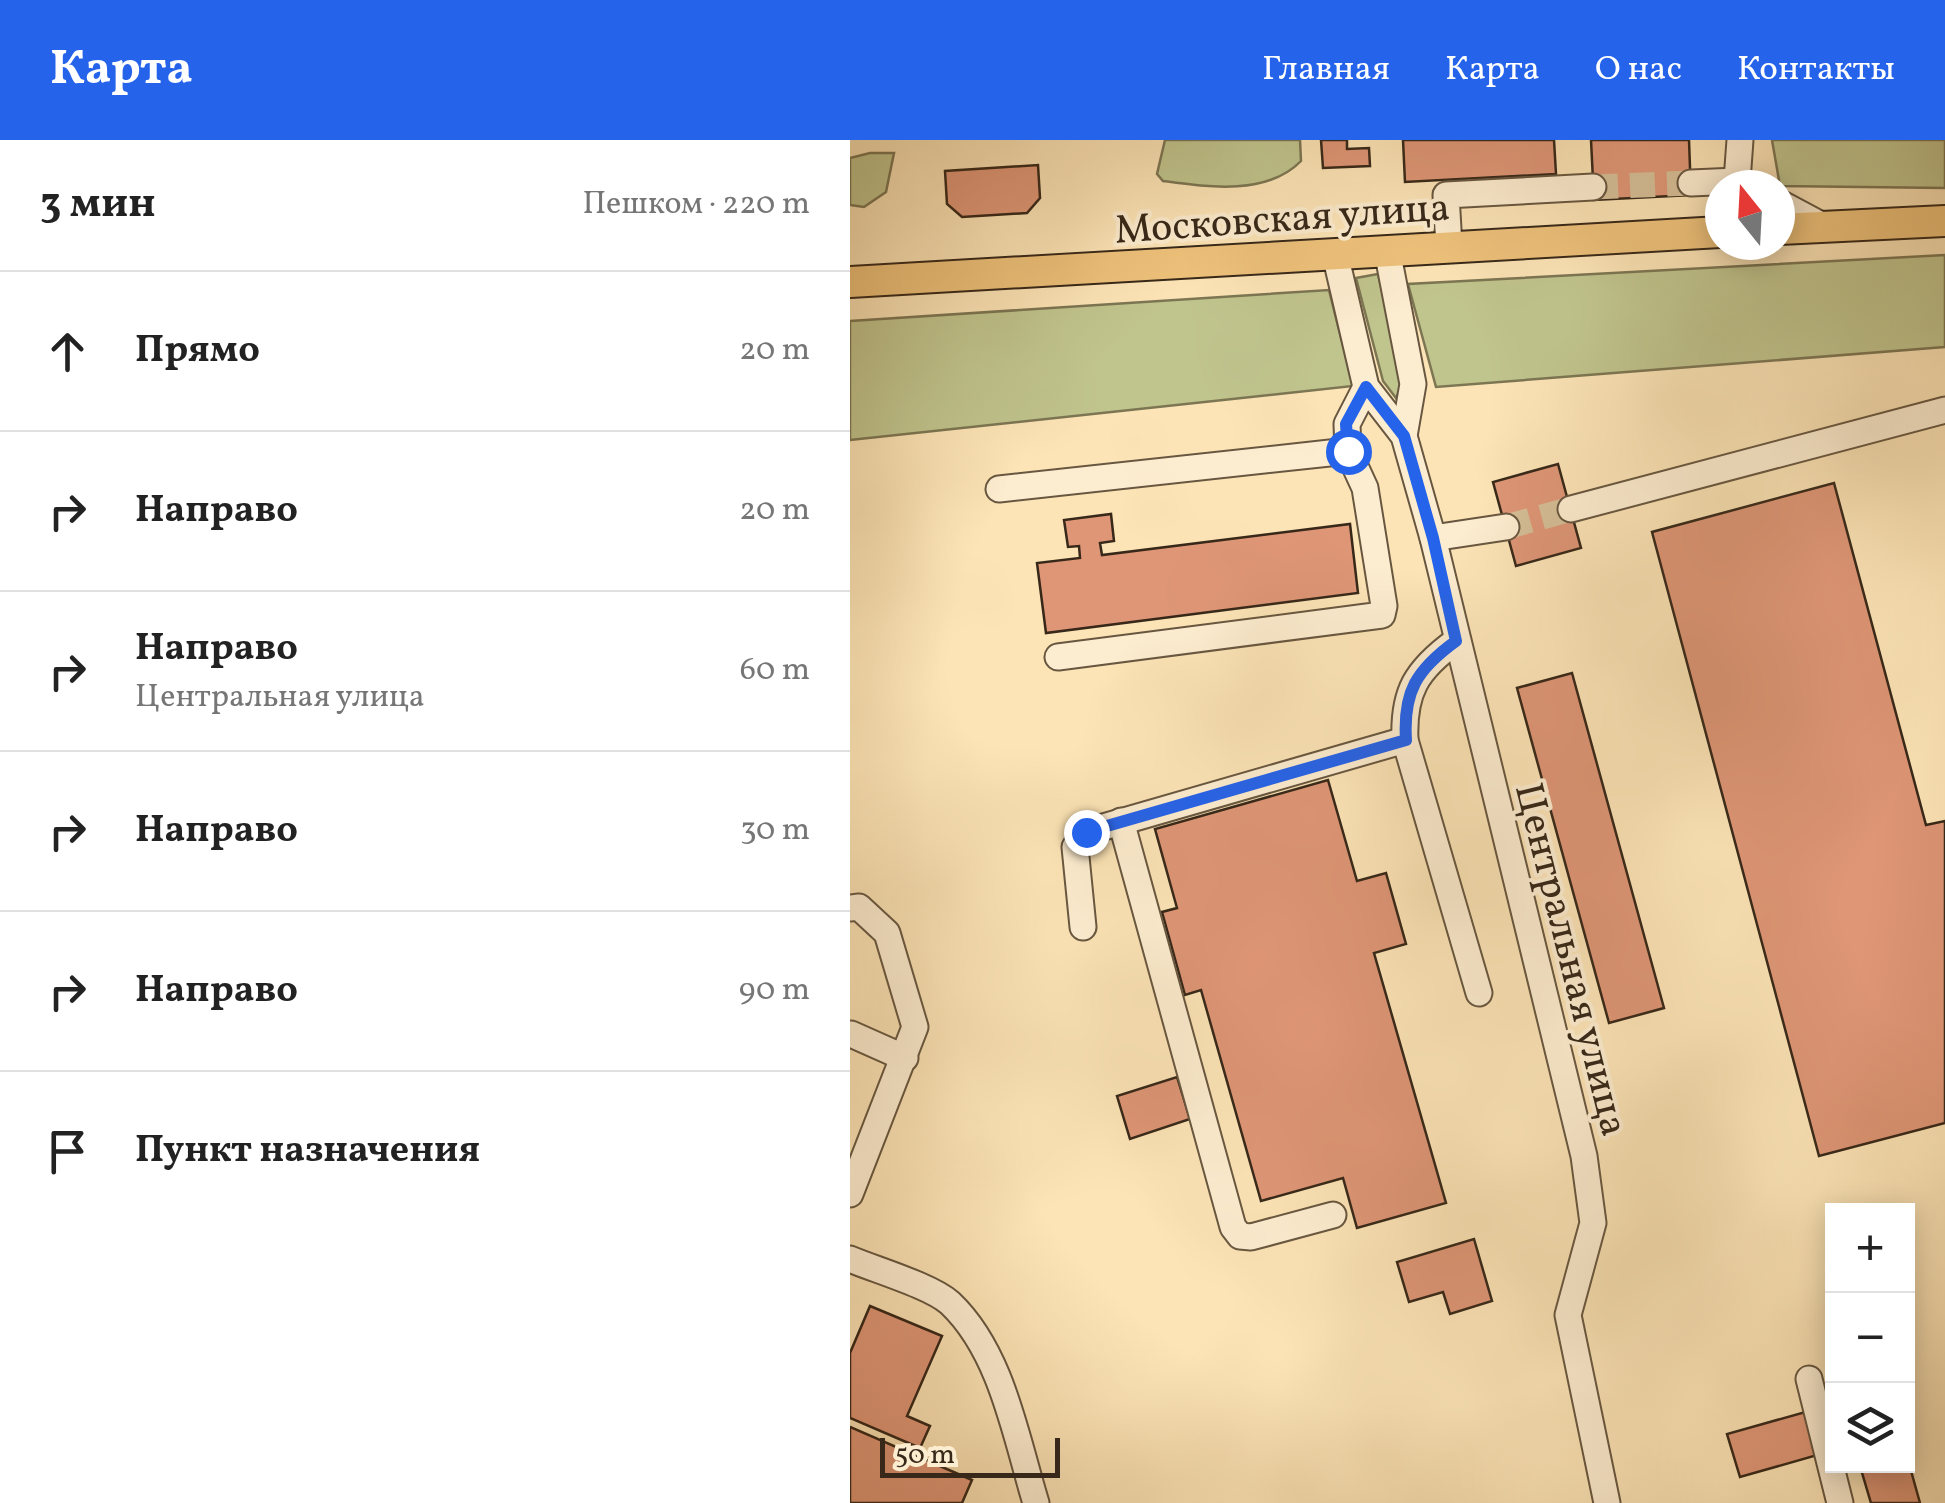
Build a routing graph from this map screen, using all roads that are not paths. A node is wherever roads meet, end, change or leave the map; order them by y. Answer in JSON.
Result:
{"nodes":[{"id":1,"x":1740,"y":140,"type":"edge"},
{"id":2,"x":1741,"y":170,"type":"edge"},
{"id":3,"x":1691,"y":182,"type":"tunnel mouth"},
{"id":4,"x":1705,"y":182,"type":"edge"},
{"id":5,"x":1593,"y":187,"type":"tunnel mouth"},
{"id":6,"x":1795,"y":211,"type":"edge"},
{"id":7,"x":1945,"y":222,"type":"edge"},
{"id":8,"x":1825,"y":227,"type":"junction"},
{"id":9,"x":1795,"y":228,"type":"edge"},
{"id":10,"x":1705,"y":233,"type":"edge"},
{"id":11,"x":1449,"y":246,"type":"junction"},
{"id":12,"x":1387,"y":250,"type":"junction"},
{"id":13,"x":1335,"y":254,"type":"junction"},
{"id":14,"x":850,"y":282,"type":"edge"},
{"id":15,"x":1366,"y":387,"type":"junction"},
{"id":16,"x":1945,"y":410,"type":"edge"},
{"id":17,"x":1404,"y":436,"type":"junction"},
{"id":18,"x":1348,"y":451,"type":"junction"},
{"id":19,"x":998,"y":489,"type":"dead end"},
{"id":20,"x":1571,"y":509,"type":"tunnel mouth"},
{"id":21,"x":1506,"y":526,"type":"tunnel mouth"},
{"id":22,"x":1433,"y":538,"type":"junction"},
{"id":23,"x":1456,"y":641,"type":"junction"},
{"id":24,"x":1058,"y":656,"type":"dead end"},
{"id":25,"x":1406,"y":740,"type":"junction"},
{"id":26,"x":1121,"y":821,"type":"junction"},
{"id":27,"x":850,"y":908,"type":"edge"},
{"id":28,"x":1083,"y":927,"type":"dead end"},
{"id":29,"x":1479,"y":994,"type":"dead end"},
{"id":30,"x":851,"y":1034,"type":"edge"},
{"id":31,"x":905,"y":1058,"type":"junction"},
{"id":32,"x":850,"y":1194,"type":"edge"},
{"id":33,"x":1333,"y":1215,"type":"dead end"},
{"id":34,"x":850,"y":1259,"type":"edge"},
{"id":35,"x":1809,"y":1379,"type":"dead end"},
{"id":36,"x":1036,"y":1503,"type":"edge"},
{"id":37,"x":1607,"y":1503,"type":"edge"},
{"id":38,"x":1840,"y":1503,"type":"edge"}],
"edges":[{"from":1,"to":2,"type":"street"},
{"from":3,"to":4,"type":"street"},
{"from":5,"to":11,"type":"street"},
{"from":6,"to":8,"type":"street"},
{"from":7,"to":8,"type":"main road"},
{"from":8,"to":9,"type":"main road"},
{"from":10,"to":11,"type":"main road","name":"Московская улица"},
{"from":11,"to":12,"type":"main road","name":"Московская улица"},
{"from":12,"to":13,"type":"main road","name":"Московская улица"},
{"from":12,"to":17,"type":"street"},
{"from":13,"to":14,"type":"main road","name":"Московская улица"},
{"from":13,"to":15,"type":"street"},
{"from":15,"to":17,"type":"street"},
{"from":15,"to":18,"type":"street"},
{"from":16,"to":20,"type":"street"},
{"from":17,"to":22,"type":"street","name":"Центральная улица"},
{"from":18,"to":19,"type":"street"},
{"from":18,"to":24,"type":"street"},
{"from":21,"to":22,"type":"street"},
{"from":22,"to":23,"type":"street","name":"Центральная улица"},
{"from":23,"to":25,"type":"street"},
{"from":23,"to":37,"type":"street","name":"Центральная улица"},
{"from":25,"to":26,"type":"street"},
{"from":25,"to":29,"type":"street"},
{"from":26,"to":28,"type":"street"},
{"from":26,"to":33,"type":"street"},
{"from":27,"to":31,"type":"street"},
{"from":30,"to":31,"type":"street"},
{"from":31,"to":32,"type":"street"},
{"from":34,"to":36,"type":"street"},
{"from":35,"to":38,"type":"street"}]}
